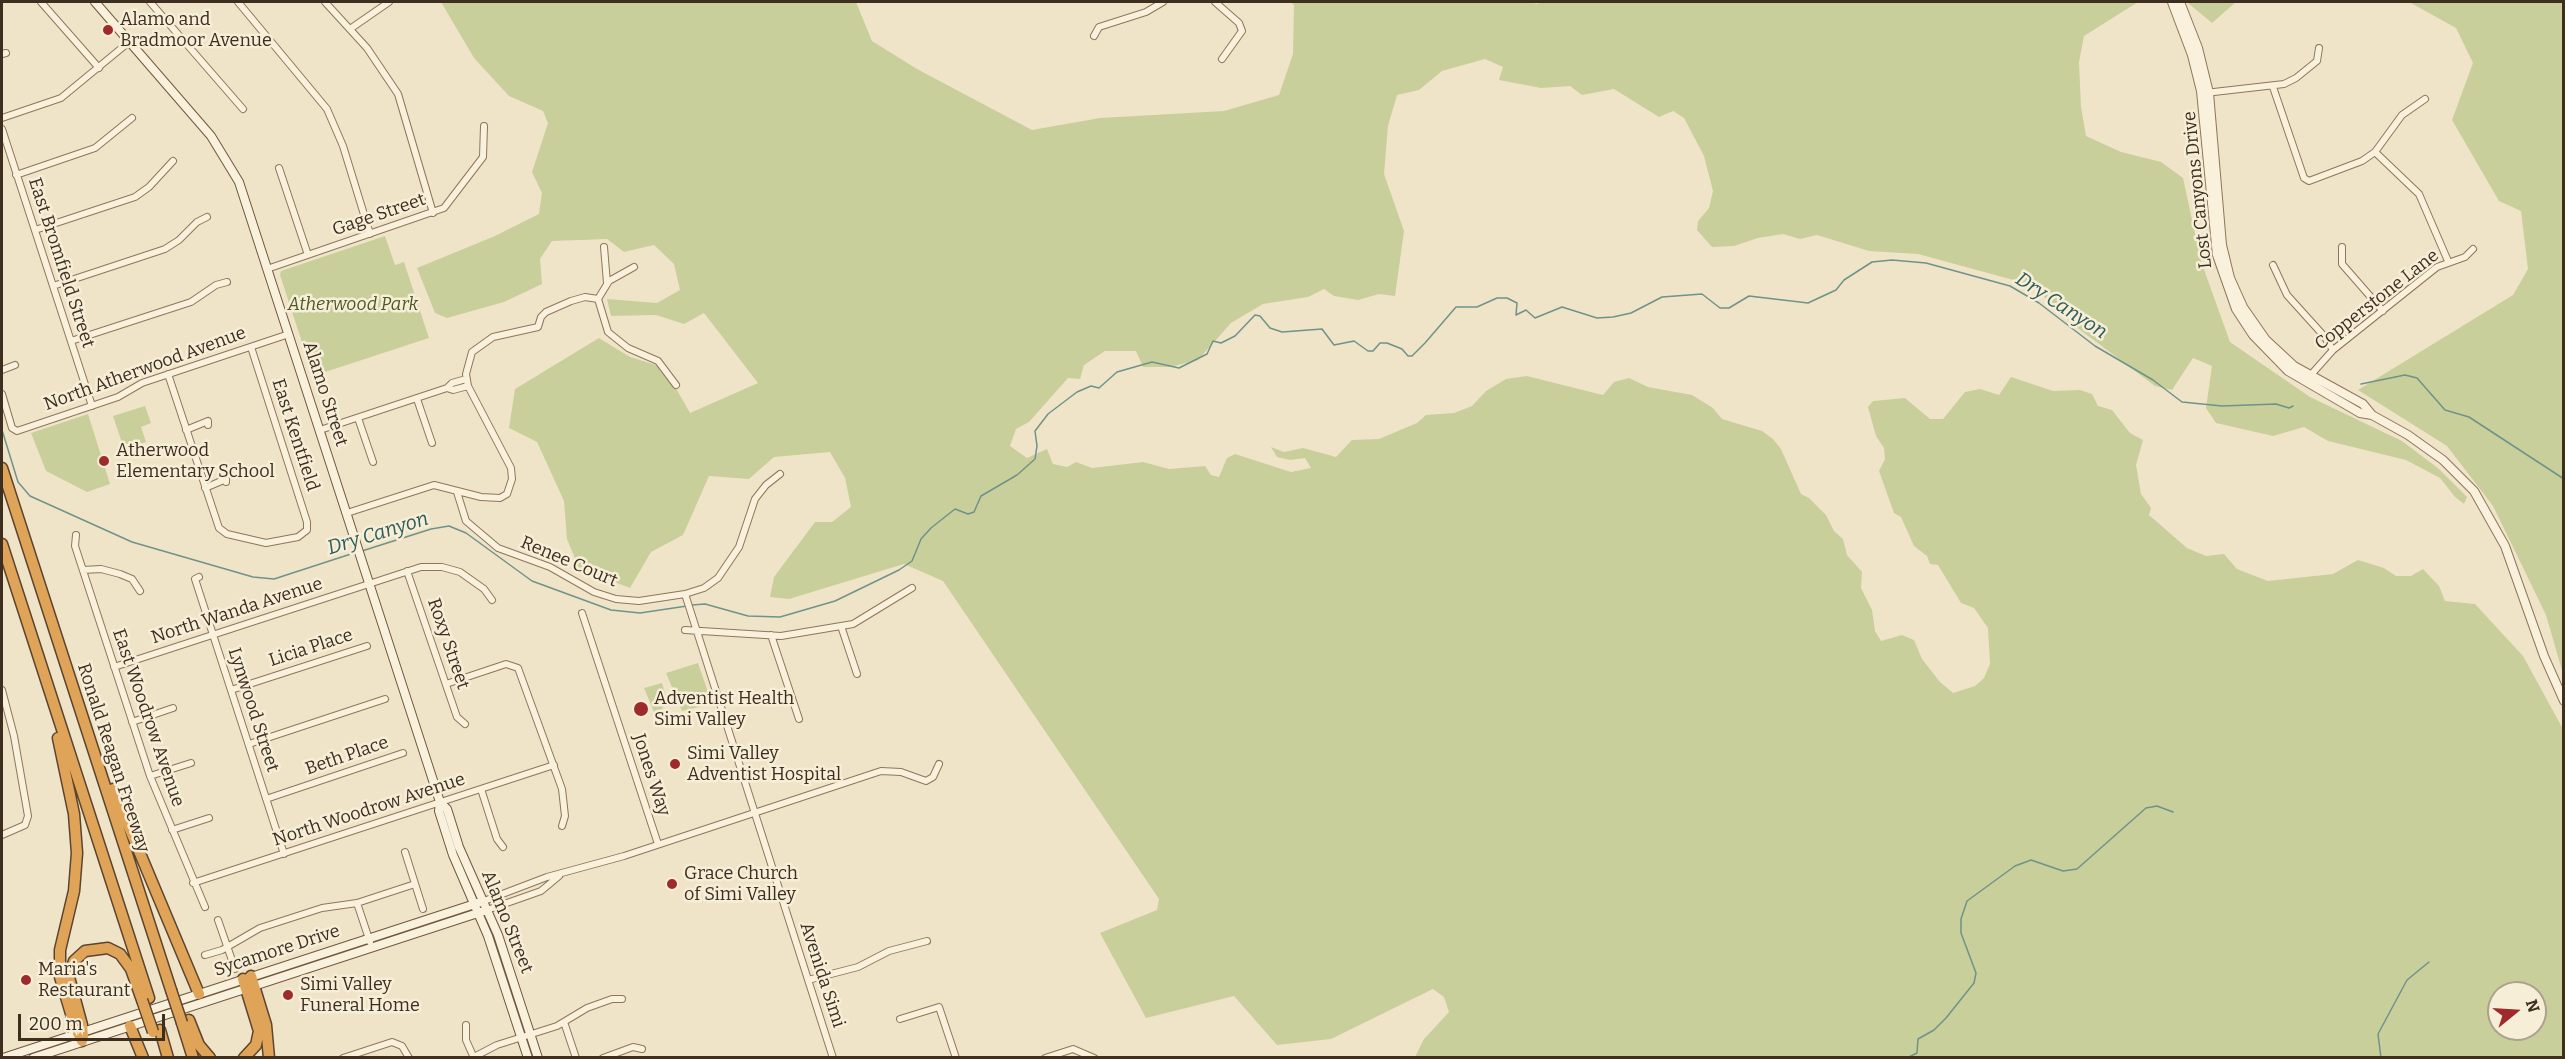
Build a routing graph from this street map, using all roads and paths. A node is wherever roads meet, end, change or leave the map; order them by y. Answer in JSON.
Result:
{"nodes":[{"id":1,"x":41,"y":2,"type":"edge"},
{"id":2,"x":94,"y":2,"type":"edge"},
{"id":3,"x":150,"y":2,"type":"edge"},
{"id":4,"x":238,"y":2,"type":"edge"},
{"id":5,"x":325,"y":2,"type":"edge"},
{"id":6,"x":389,"y":2,"type":"edge"},
{"id":7,"x":1163,"y":2,"type":"edge"},
{"id":8,"x":1215,"y":2,"type":"edge"},
{"id":9,"x":2172,"y":2,"type":"edge"},
{"id":10,"x":2180,"y":2,"type":"edge"},
{"id":11,"x":350,"y":29,"type":"junction"},
{"id":12,"x":1094,"y":36,"type":"dead end"},
{"id":13,"x":129,"y":42,"type":"junction"},
{"id":14,"x":2319,"y":48,"type":"dead end"},
{"id":15,"x":1222,"y":60,"type":"dead end"},
{"id":16,"x":99,"y":68,"type":"junction"},
{"id":17,"x":2273,"y":87,"type":"junction"},
{"id":18,"x":2205,"y":93,"type":"junction"},
{"id":19,"x":2425,"y":99,"type":"dead end"},
{"id":20,"x":243,"y":109,"type":"dead end"},
{"id":21,"x":2,"y":118,"type":"edge"},
{"id":22,"x":132,"y":118,"type":"dead end"},
{"id":23,"x":484,"y":126,"type":"dead end"},
{"id":24,"x":2,"y":129,"type":"edge"},
{"id":25,"x":2375,"y":152,"type":"junction"},
{"id":26,"x":174,"y":161,"type":"dead end"},
{"id":27,"x":279,"y":168,"type":"dead end"},
{"id":28,"x":16,"y":174,"type":"junction"},
{"id":29,"x":433,"y":213,"type":"junction"},
{"id":30,"x":207,"y":217,"type":"dead end"},
{"id":31,"x":34,"y":230,"type":"junction"},
{"id":32,"x":370,"y":234,"type":"junction"},
{"id":33,"x":604,"y":247,"type":"dead end"},
{"id":34,"x":2342,"y":247,"type":"dead end"},
{"id":35,"x":2473,"y":249,"type":"dead end"},
{"id":36,"x":308,"y":255,"type":"junction"},
{"id":37,"x":2448,"y":261,"type":"junction"},
{"id":38,"x":2273,"y":265,"type":"dead end"},
{"id":39,"x":634,"y":267,"type":"dead end"},
{"id":40,"x":267,"y":269,"type":"junction"},
{"id":41,"x":227,"y":282,"type":"dead end"},
{"id":42,"x":607,"y":283,"type":"junction"},
{"id":43,"x":53,"y":285,"type":"junction"},
{"id":44,"x":598,"y":299,"type":"junction"},
{"id":45,"x":2383,"y":311,"type":"junction"},
{"id":46,"x":288,"y":334,"type":"junction"},
{"id":47,"x":71,"y":341,"type":"junction"},
{"id":48,"x":251,"y":347,"type":"junction"},
{"id":49,"x":2333,"y":350,"type":"junction"},
{"id":50,"x":15,"y":365,"type":"dead end"},
{"id":51,"x":2,"y":370,"type":"edge"},
{"id":52,"x":168,"y":374,"type":"junction"},
{"id":53,"x":2308,"y":379,"type":"junction"},
{"id":54,"x":467,"y":382,"type":"junction"},
{"id":55,"x":676,"y":385,"type":"dead end"},
{"id":56,"x":2,"y":394,"type":"edge"},
{"id":57,"x":417,"y":399,"type":"junction"},
{"id":58,"x":92,"y":406,"type":"junction"},
{"id":59,"x":358,"y":418,"type":"junction"},
{"id":60,"x":208,"y":425,"type":"dead end"},
{"id":61,"x":186,"y":430,"type":"junction"},
{"id":62,"x":320,"y":430,"type":"junction"},
{"id":63,"x":432,"y":443,"type":"dead end"},
{"id":64,"x":373,"y":462,"type":"dead end"},
{"id":65,"x":2,"y":468,"type":"edge"},
{"id":66,"x":780,"y":474,"type":"dead end"},
{"id":67,"x":226,"y":482,"type":"dead end"},
{"id":68,"x":205,"y":488,"type":"junction"},
{"id":69,"x":457,"y":492,"type":"junction"},
{"id":70,"x":347,"y":513,"type":"junction"},
{"id":71,"x":76,"y":535,"type":"dead end"},
{"id":72,"x":2,"y":544,"type":"edge"},
{"id":73,"x":83,"y":570,"type":"junction"},
{"id":74,"x":407,"y":570,"type":"junction"},
{"id":75,"x":199,"y":577,"type":"dead end"},
{"id":76,"x":370,"y":582,"type":"junction"},
{"id":77,"x":912,"y":588,"type":"dead end"},
{"id":78,"x":140,"y":591,"type":"dead end"},
{"id":79,"x":685,"y":595,"type":"junction"},
{"id":80,"x":492,"y":600,"type":"dead end"},
{"id":81,"x":582,"y":613,"type":"dead end"},
{"id":82,"x":841,"y":626,"type":"junction"},
{"id":83,"x":694,"y":629,"type":"junction"},
{"id":84,"x":685,"y":630,"type":"dead end"},
{"id":85,"x":213,"y":635,"type":"junction"},
{"id":86,"x":771,"y":635,"type":"junction"},
{"id":87,"x":367,"y":646,"type":"dead end"},
{"id":88,"x":114,"y":667,"type":"junction"},
{"id":89,"x":857,"y":674,"type":"dead end"},
{"id":90,"x":446,"y":684,"type":"junction"},
{"id":91,"x":2,"y":690,"type":"edge"},
{"id":92,"x":231,"y":690,"type":"junction"},
{"id":93,"x":385,"y":699,"type":"dead end"},
{"id":94,"x":2564,"y":701,"type":"edge"},
{"id":95,"x":173,"y":708,"type":"dead end"},
{"id":96,"x":57,"y":714,"type":"junction"},
{"id":97,"x":799,"y":719,"type":"dead end"},
{"id":98,"x":132,"y":722,"type":"junction"},
{"id":99,"x":465,"y":724,"type":"dead end"},
{"id":100,"x":88,"y":734,"type":"junction"},
{"id":101,"x":249,"y":744,"type":"junction"},
{"id":102,"x":403,"y":753,"type":"dead end"},
{"id":103,"x":191,"y":763,"type":"dead end"},
{"id":104,"x":939,"y":764,"type":"dead end"},
{"id":105,"x":554,"y":765,"type":"junction"},
{"id":106,"x":150,"y":776,"type":"junction"},
{"id":107,"x":481,"y":789,"type":"junction"},
{"id":108,"x":266,"y":799,"type":"junction"},
{"id":109,"x":440,"y":802,"type":"junction"},
{"id":110,"x":754,"y":813,"type":"junction"},
{"id":111,"x":209,"y":818,"type":"dead end"},
{"id":112,"x":562,"y":826,"type":"dead end"},
{"id":113,"x":172,"y":830,"type":"junction"},
{"id":114,"x":2,"y":835,"type":"edge"},
{"id":115,"x":658,"y":844,"type":"junction"},
{"id":116,"x":503,"y":848,"type":"dead end"},
{"id":117,"x":405,"y":852,"type":"dead end"},
{"id":118,"x":284,"y":854,"type":"junction"},
{"id":119,"x":562,"y":874,"type":"junction"},
{"id":120,"x":193,"y":883,"type":"junction"},
{"id":121,"x":415,"y":884,"type":"junction"},
{"id":122,"x":357,"y":903,"type":"junction"},
{"id":123,"x":485,"y":905,"type":"junction"},
{"id":124,"x":205,"y":907,"type":"dead end"},
{"id":125,"x":476,"y":908,"type":"junction"},
{"id":126,"x":423,"y":909,"type":"dead end"},
{"id":127,"x":218,"y":920,"type":"dead end"},
{"id":128,"x":927,"y":941,"type":"dead end"},
{"id":129,"x":370,"y":943,"type":"junction"},
{"id":130,"x":227,"y":945,"type":"junction"},
{"id":131,"x":205,"y":956,"type":"dead end"},
{"id":132,"x":235,"y":969,"type":"dead end"},
{"id":133,"x":808,"y":980,"type":"junction"},
{"id":134,"x":248,"y":983,"type":"junction"},
{"id":135,"x":199,"y":994,"type":"junction"},
{"id":136,"x":146,"y":999,"type":"junction"},
{"id":137,"x":622,"y":999,"type":"dead end"},
{"id":138,"x":900,"y":1019,"type":"dead end"},
{"id":139,"x":185,"y":1021,"type":"junction"},
{"id":140,"x":564,"y":1022,"type":"junction"},
{"id":141,"x":465,"y":1025,"type":"dead end"},
{"id":142,"x":130,"y":1026,"type":"junction"},
{"id":143,"x":81,"y":1035,"type":"junction"},
{"id":144,"x":526,"y":1036,"type":"junction"},
{"id":145,"x":642,"y":1049,"type":"dead end"},
{"id":146,"x":473,"y":1057,"type":"edge"},
{"id":147,"x":3,"y":1058,"type":"edge"},
{"id":148,"x":33,"y":1058,"type":"edge"},
{"id":149,"x":143,"y":1058,"type":"edge"},
{"id":150,"x":167,"y":1058,"type":"edge"},
{"id":151,"x":193,"y":1058,"type":"edge"},
{"id":152,"x":210,"y":1058,"type":"edge"},
{"id":153,"x":244,"y":1058,"type":"edge"},
{"id":154,"x":269,"y":1058,"type":"edge"},
{"id":155,"x":343,"y":1058,"type":"edge"},
{"id":156,"x":408,"y":1058,"type":"edge"},
{"id":157,"x":528,"y":1058,"type":"edge"},
{"id":158,"x":538,"y":1058,"type":"edge"},
{"id":159,"x":576,"y":1058,"type":"edge"},
{"id":160,"x":603,"y":1058,"type":"edge"},
{"id":161,"x":833,"y":1058,"type":"edge"},
{"id":162,"x":956,"y":1058,"type":"edge"},
{"id":163,"x":1046,"y":1058,"type":"edge"},
{"id":164,"x":1094,"y":1058,"type":"edge"}],
"edges":[{"from":1,"to":16,"type":"street"},
{"from":2,"to":13,"type":"main road","name":"Alamo Street"},
{"from":3,"to":20,"type":"street"},
{"from":4,"to":32,"type":"street"},
{"from":5,"to":11,"type":"street"},
{"from":6,"to":11,"type":"street"},
{"from":7,"to":12,"type":"street"},
{"from":8,"to":15,"type":"street"},
{"from":9,"to":18,"type":"street","name":"Lost Canyons Drive"},
{"from":10,"to":18,"type":"street","name":"Lost Canyons Drive"},
{"from":11,"to":29,"type":"street"},
{"from":13,"to":16,"type":"street"},
{"from":13,"to":40,"type":"main road","name":"Alamo Street"},
{"from":14,"to":17,"type":"street"},
{"from":16,"to":21,"type":"street"},
{"from":17,"to":18,"type":"street"},
{"from":17,"to":25,"type":"street"},
{"from":18,"to":53,"type":"street","name":"Lost Canyons Drive"},
{"from":19,"to":25,"type":"street"},
{"from":22,"to":28,"type":"street"},
{"from":23,"to":29,"type":"street","name":"Gage Street"},
{"from":24,"to":28,"type":"street","name":"East Bromfield Street"},
{"from":25,"to":37,"type":"street"},
{"from":26,"to":31,"type":"street"},
{"from":27,"to":36,"type":"street"},
{"from":28,"to":31,"type":"street","name":"East Bromfield Street"},
{"from":29,"to":32,"type":"street","name":"Gage Street"},
{"from":30,"to":43,"type":"street"},
{"from":31,"to":43,"type":"street","name":"East Bromfield Street"},
{"from":32,"to":36,"type":"street","name":"Gage Street"},
{"from":33,"to":42,"type":"street"},
{"from":34,"to":45,"type":"street"},
{"from":35,"to":37,"type":"street","name":"Copperstone Lane"},
{"from":36,"to":40,"type":"street","name":"Gage Street"},
{"from":37,"to":45,"type":"street","name":"Copperstone Lane"},
{"from":38,"to":49,"type":"street"},
{"from":39,"to":42,"type":"street"},
{"from":40,"to":46,"type":"main road","name":"Alamo Street"},
{"from":41,"to":47,"type":"street"},
{"from":42,"to":44,"type":"street"},
{"from":43,"to":47,"type":"street","name":"East Bromfield Street"},
{"from":44,"to":54,"type":"street"},
{"from":44,"to":55,"type":"street"},
{"from":45,"to":49,"type":"street","name":"Copperstone Lane"},
{"from":46,"to":48,"type":"street","name":"North Atherwood Avenue"},
{"from":46,"to":62,"type":"main road","name":"Alamo Street"},
{"from":47,"to":58,"type":"street","name":"East Bromfield Street"},
{"from":48,"to":52,"type":"street","name":"North Atherwood Avenue"},
{"from":48,"to":68,"type":"street","name":"East Kentfield"},
{"from":49,"to":53,"type":"street","name":"Copperstone Lane"},
{"from":50,"to":51,"type":"street"},
{"from":52,"to":58,"type":"street","name":"North Atherwood Avenue"},
{"from":52,"to":61,"type":"street"},
{"from":53,"to":94,"type":"street","name":"Lost Canyons Drive"},
{"from":54,"to":57,"type":"street"},
{"from":54,"to":69,"type":"street"},
{"from":56,"to":58,"type":"street","name":"North Atherwood Avenue"},
{"from":57,"to":59,"type":"street"},
{"from":57,"to":63,"type":"street"},
{"from":59,"to":62,"type":"street"},
{"from":59,"to":64,"type":"street"},
{"from":60,"to":61,"type":"street"},
{"from":61,"to":68,"type":"street"},
{"from":62,"to":70,"type":"main road","name":"Alamo Street"},
{"from":65,"to":100,"type":"highway","name":"Ronald Reagan Freeway"},
{"from":66,"to":79,"type":"street","name":"Renee Court"},
{"from":67,"to":68,"type":"street"},
{"from":69,"to":70,"type":"street"},
{"from":69,"to":79,"type":"street","name":"Renee Court"},
{"from":70,"to":76,"type":"main road","name":"Alamo Street"},
{"from":71,"to":73,"type":"street","name":"East Woodrow Avenue"},
{"from":72,"to":96,"type":"highway"},
{"from":73,"to":78,"type":"street"},
{"from":73,"to":88,"type":"street","name":"East Woodrow Avenue"},
{"from":74,"to":76,"type":"street","name":"North Wanda Avenue"},
{"from":74,"to":80,"type":"street","name":"North Wanda Avenue"},
{"from":74,"to":90,"type":"street","name":"Roxy Street"},
{"from":75,"to":85,"type":"street","name":"Lynwood Street"},
{"from":76,"to":85,"type":"street","name":"North Wanda Avenue"},
{"from":76,"to":109,"type":"main road","name":"Alamo Street"},
{"from":77,"to":82,"type":"street"},
{"from":79,"to":83,"type":"street","name":"Avenida Simi"},
{"from":81,"to":115,"type":"street","name":"Jones Way"},
{"from":82,"to":86,"type":"street"},
{"from":82,"to":89,"type":"street"},
{"from":83,"to":84,"type":"street"},
{"from":83,"to":86,"type":"street"},
{"from":83,"to":110,"type":"street","name":"Avenida Simi"},
{"from":85,"to":88,"type":"street","name":"North Wanda Avenue"},
{"from":85,"to":92,"type":"street","name":"Lynwood Street"},
{"from":86,"to":97,"type":"street"},
{"from":87,"to":92,"type":"street","name":"Licia Place"},
{"from":88,"to":98,"type":"street","name":"East Woodrow Avenue"},
{"from":90,"to":99,"type":"street","name":"Roxy Street"},
{"from":90,"to":105,"type":"street"},
{"from":91,"to":114,"type":"street"},
{"from":92,"to":101,"type":"street","name":"Lynwood Street"},
{"from":93,"to":101,"type":"street"},
{"from":95,"to":98,"type":"street"},
{"from":96,"to":136,"type":"highway"},
{"from":96,"to":143,"type":"highway"},
{"from":98,"to":106,"type":"street","name":"East Woodrow Avenue"},
{"from":100,"to":135,"type":"highway"},
{"from":100,"to":139,"type":"highway","name":"Ronald Reagan Freeway"},
{"from":101,"to":108,"type":"street","name":"Lynwood Street"},
{"from":102,"to":108,"type":"street","name":"Beth Place"},
{"from":103,"to":106,"type":"street"},
{"from":104,"to":110,"type":"street","name":"Sycamore Drive"},
{"from":105,"to":107,"type":"street","name":"North Woodrow Avenue"},
{"from":105,"to":112,"type":"street"},
{"from":106,"to":113,"type":"street","name":"East Woodrow Avenue"},
{"from":107,"to":109,"type":"street","name":"North Woodrow Avenue"},
{"from":107,"to":116,"type":"street"},
{"from":108,"to":118,"type":"street","name":"Lynwood Street"},
{"from":109,"to":118,"type":"street","name":"North Woodrow Avenue"},
{"from":109,"to":123,"type":"main road","name":"Alamo Street"},
{"from":109,"to":125,"type":"main road","name":"Alamo Street"},
{"from":110,"to":115,"type":"street","name":"Sycamore Drive"},
{"from":110,"to":133,"type":"street","name":"Avenida Simi"},
{"from":111,"to":113,"type":"street"},
{"from":113,"to":120,"type":"street","name":"East Woodrow Avenue"},
{"from":115,"to":119,"type":"street","name":"Sycamore Drive"},
{"from":117,"to":121,"type":"street"},
{"from":118,"to":120,"type":"street","name":"North Woodrow Avenue"},
{"from":119,"to":123,"type":"street","name":"Sycamore Drive"},
{"from":119,"to":123,"type":"street","name":"Sycamore Drive"},
{"from":120,"to":124,"type":"street","name":"East Woodrow Avenue"},
{"from":121,"to":122,"type":"street"},
{"from":121,"to":126,"type":"street"},
{"from":122,"to":129,"type":"street"},
{"from":122,"to":130,"type":"street"},
{"from":123,"to":125,"type":"main road","name":"Sycamore Drive"},
{"from":123,"to":144,"type":"main road","name":"Alamo Street"},
{"from":125,"to":129,"type":"main road","name":"Sycamore Drive"},
{"from":125,"to":144,"type":"main road","name":"Alamo Street"},
{"from":127,"to":130,"type":"street"},
{"from":128,"to":133,"type":"street"},
{"from":129,"to":134,"type":"main road","name":"Sycamore Drive"},
{"from":130,"to":131,"type":"street"},
{"from":130,"to":132,"type":"street"},
{"from":133,"to":161,"type":"street","name":"Avenida Simi"},
{"from":134,"to":135,"type":"main road","name":"Sycamore Drive"},
{"from":134,"to":142,"type":"main road","name":"Sycamore Drive"},
{"from":134,"to":153,"type":"highway"},
{"from":134,"to":154,"type":"highway"},
{"from":135,"to":143,"type":"main road","name":"Sycamore Drive"},
{"from":136,"to":143,"type":"highway"},
{"from":136,"to":150,"type":"highway","bridge":true},
{"from":137,"to":140,"type":"street"},
{"from":138,"to":162,"type":"street"},
{"from":139,"to":151,"type":"highway"},
{"from":139,"to":152,"type":"highway"},
{"from":140,"to":144,"type":"street"},
{"from":140,"to":159,"type":"street"},
{"from":141,"to":146,"type":"street"},
{"from":142,"to":143,"type":"main road","name":"Sycamore Drive"},
{"from":142,"to":149,"type":"highway"},
{"from":143,"to":147,"type":"main road","name":"Sycamore Drive"},
{"from":143,"to":148,"type":"main road","name":"Sycamore Drive"},
{"from":144,"to":146,"type":"street"},
{"from":144,"to":157,"type":"main road","name":"Alamo Street"},
{"from":144,"to":158,"type":"main road","name":"Alamo Street"},
{"from":145,"to":160,"type":"street"},
{"from":155,"to":156,"type":"street"},
{"from":163,"to":164,"type":"street"}]}
